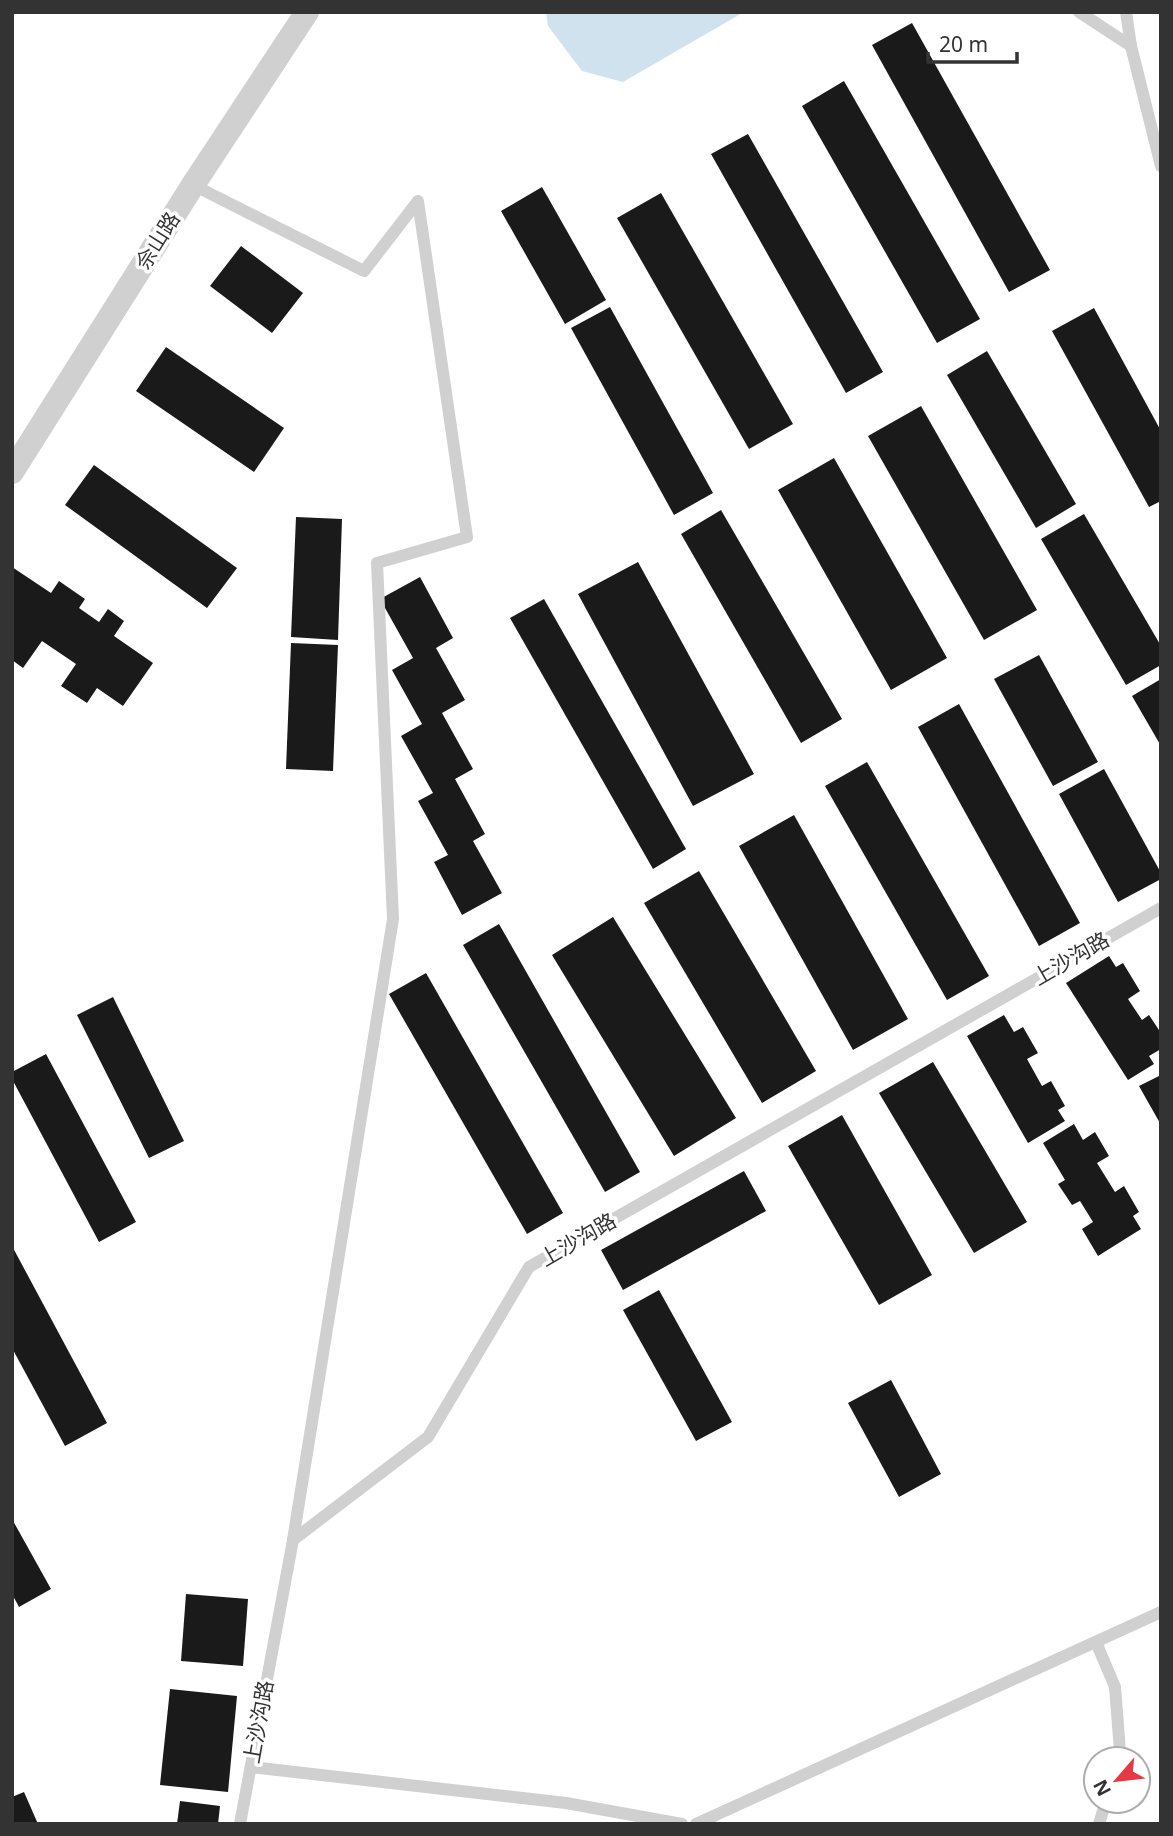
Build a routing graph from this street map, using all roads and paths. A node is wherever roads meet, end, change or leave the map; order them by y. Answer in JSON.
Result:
{"nodes":[{"id":1,"x":306,"y":12,"type":"edge"},
{"id":2,"x":1080,"y":12,"type":"edge"},
{"id":3,"x":1126,"y":12,"type":"edge"},
{"id":4,"x":1131,"y":46,"type":"junction"},
{"id":5,"x":1161,"y":166,"type":"edge"},
{"id":6,"x":192,"y":185,"type":"junction"},
{"id":7,"x":12,"y":472,"type":"edge"},
{"id":8,"x":1161,"y":908,"type":"edge"},
{"id":9,"x":292,"y":1540,"type":"junction"},
{"id":10,"x":1161,"y":1612,"type":"edge"},
{"id":11,"x":1096,"y":1642,"type":"junction"},
{"id":12,"x":1120,"y":1745,"type":"edge"},
{"id":13,"x":251,"y":1767,"type":"junction"},
{"id":14,"x":240,"y":1824,"type":"edge"},
{"id":15,"x":682,"y":1824,"type":"edge"},
{"id":16,"x":696,"y":1824,"type":"edge"}],
"edges":[{"from":1,"to":6,"type":"street","name":"佘山路"},
{"from":2,"to":4,"type":"lane"},
{"from":3,"to":4,"type":"lane"},
{"from":4,"to":5,"type":"lane"},
{"from":6,"to":7,"type":"street","name":"佘山路"},
{"from":6,"to":9,"type":"lane"},
{"from":8,"to":9,"type":"lane","name":"上沙沟路"},
{"from":9,"to":13,"type":"lane","name":"上沙沟路"},
{"from":10,"to":11,"type":"lane"},
{"from":11,"to":12,"type":"lane"},
{"from":11,"to":16,"type":"lane"},
{"from":13,"to":14,"type":"lane","name":"上沙沟路"},
{"from":13,"to":15,"type":"lane"}]}
